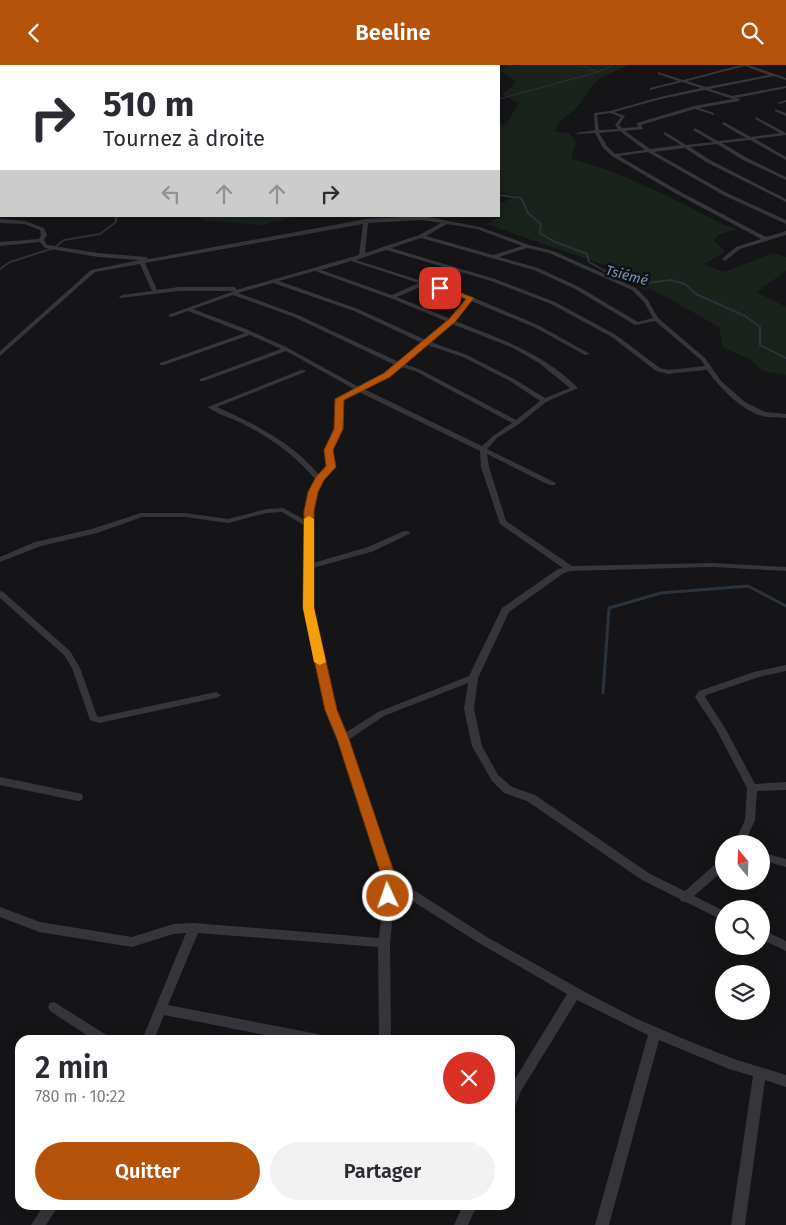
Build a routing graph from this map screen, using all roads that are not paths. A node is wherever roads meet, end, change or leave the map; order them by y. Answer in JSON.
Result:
{"nodes":[{"id":1,"x":745,"y":65,"type":"edge"},
{"id":2,"x":659,"y":73,"type":"dead end"},
{"id":3,"x":773,"y":75,"type":"junction"},
{"id":4,"x":786,"y":79,"type":"edge"},
{"id":5,"x":682,"y":81,"type":"junction"},
{"id":6,"x":786,"y":87,"type":"edge"},
{"id":7,"x":707,"y":88,"type":"junction"},
{"id":8,"x":651,"y":89,"type":"dead end"},
{"id":9,"x":734,"y":97,"type":"junction"},
{"id":10,"x":786,"y":101,"type":"edge"},
{"id":11,"x":779,"y":103,"type":"dead end"},
{"id":12,"x":694,"y":107,"type":"junction"},
{"id":13,"x":776,"y":110,"type":"dead end"},
{"id":14,"x":610,"y":112,"type":"junction"},
{"id":15,"x":713,"y":114,"type":"dead end"},
{"id":16,"x":786,"y":115,"type":"edge"},
{"id":17,"x":756,"y":118,"type":"dead end"},
{"id":18,"x":724,"y":123,"type":"dead end"},
{"id":19,"x":695,"y":129,"type":"dead end"},
{"id":20,"x":622,"y":131,"type":"junction"},
{"id":21,"x":578,"y":133,"type":"dead end"},
{"id":22,"x":597,"y":133,"type":"junction"},
{"id":23,"x":665,"y":133,"type":"dead end"},
{"id":24,"x":785,"y":135,"type":"edge"},
{"id":25,"x":750,"y":139,"type":"junction"},
{"id":26,"x":717,"y":143,"type":"junction"},
{"id":27,"x":684,"y":147,"type":"junction"},
{"id":28,"x":650,"y":151,"type":"junction"},
{"id":29,"x":614,"y":155,"type":"junction"},
{"id":30,"x":786,"y":159,"type":"edge"},
{"id":31,"x":786,"y":179,"type":"edge"},
{"id":32,"x":786,"y":201,"type":"edge"},
{"id":33,"x":0,"y":221,"type":"edge"},
{"id":34,"x":366,"y":221,"type":"junction"},
{"id":35,"x":446,"y":221,"type":"junction"},
{"id":36,"x":786,"y":222,"type":"edge"},
{"id":37,"x":786,"y":233,"type":"edge"},
{"id":38,"x":421,"y":236,"type":"junction"},
{"id":39,"x":41,"y":240,"type":"junction"},
{"id":40,"x":767,"y":240,"type":"junction"},
{"id":41,"x":0,"y":244,"type":"edge"},
{"id":42,"x":527,"y":246,"type":"junction"},
{"id":43,"x":386,"y":248,"type":"junction"},
{"id":44,"x":362,"y":255,"type":"junction"},
{"id":45,"x":493,"y":257,"type":"junction"},
{"id":46,"x":352,"y":259,"type":"junction"},
{"id":47,"x":725,"y":259,"type":"dead end"},
{"id":48,"x":143,"y":261,"type":"junction"},
{"id":49,"x":317,"y":270,"type":"junction"},
{"id":50,"x":273,"y":281,"type":"junction"},
{"id":51,"x":425,"y":283,"type":"junction"},
{"id":52,"x":250,"y":287,"type":"junction"},
{"id":53,"x":155,"y":292,"type":"junction"},
{"id":54,"x":232,"y":293,"type":"junction"},
{"id":55,"x":122,"y":297,"type":"dead end"},
{"id":56,"x":392,"y":297,"type":"junction"},
{"id":57,"x":470,"y":298,"type":"junction"},
{"id":58,"x":188,"y":309,"type":"junction"},
{"id":59,"x":171,"y":315,"type":"dead end"},
{"id":60,"x":656,"y":319,"type":"junction"},
{"id":61,"x":452,"y":321,"type":"junction"},
{"id":62,"x":249,"y":333,"type":"junction"},
{"id":63,"x":426,"y":341,"type":"junction"},
{"id":64,"x":286,"y":349,"type":"junction"},
{"id":65,"x":0,"y":354,"type":"edge"},
{"id":66,"x":587,"y":354,"type":"dead end"},
{"id":67,"x":162,"y":364,"type":"dead end"},
{"id":68,"x":399,"y":364,"type":"junction"},
{"id":69,"x":708,"y":368,"type":"junction"},
{"id":70,"x":303,"y":371,"type":"dead end"},
{"id":71,"x":202,"y":380,"type":"dead end"},
{"id":72,"x":360,"y":389,"type":"junction"},
{"id":73,"x":544,"y":401,"type":"junction"},
{"id":74,"x":786,"y":416,"type":"edge"},
{"id":75,"x":517,"y":423,"type":"junction"},
{"id":76,"x":483,"y":449,"type":"junction"},
{"id":77,"x":319,"y":479,"type":"junction"},
{"id":78,"x":552,"y":483,"type":"dead end"},
{"id":79,"x":309,"y":525,"type":"junction"},
{"id":80,"x":407,"y":533,"type":"dead end"},
{"id":81,"x":0,"y":560,"type":"edge"},
{"id":82,"x":310,"y":566,"type":"junction"},
{"id":83,"x":570,"y":569,"type":"junction"},
{"id":84,"x":786,"y":569,"type":"edge"},
{"id":85,"x":0,"y":595,"type":"edge"},
{"id":86,"x":786,"y":668,"type":"edge"},
{"id":87,"x":473,"y":678,"type":"junction"},
{"id":88,"x":216,"y":695,"type":"dead end"},
{"id":89,"x":343,"y":739,"type":"junction"},
{"id":90,"x":0,"y":781,"type":"edge"},
{"id":91,"x":786,"y":786,"type":"edge"},
{"id":92,"x":752,"y":788,"type":"junction"},
{"id":93,"x":78,"y":797,"type":"dead end"},
{"id":94,"x":743,"y":835,"type":"edge"},
{"id":95,"x":770,"y":859,"type":"edge"},
{"id":96,"x":786,"y":863,"type":"edge"},
{"id":97,"x":715,"y":871,"type":"edge"},
{"id":98,"x":390,"y":881,"type":"junction"},
{"id":99,"x":685,"y":898,"type":"junction"},
{"id":100,"x":0,"y":912,"type":"edge"},
{"id":101,"x":715,"y":912,"type":"edge"},
{"id":102,"x":194,"y":927,"type":"junction"},
{"id":103,"x":770,"y":938,"type":"edge"},
{"id":104,"x":384,"y":943,"type":"junction"},
{"id":105,"x":786,"y":945,"type":"edge"},
{"id":106,"x":575,"y":992,"type":"junction"},
{"id":107,"x":54,"y":1007,"type":"dead end"},
{"id":108,"x":160,"y":1009,"type":"junction"},
{"id":109,"x":656,"y":1033,"type":"junction"},
{"id":110,"x":96,"y":1035,"type":"edge"},
{"id":111,"x":150,"y":1035,"type":"edge"},
{"id":112,"x":293,"y":1035,"type":"edge"},
{"id":113,"x":385,"y":1035,"type":"edge"},
{"id":114,"x":760,"y":1074,"type":"junction"},
{"id":115,"x":786,"y":1081,"type":"edge"},
{"id":116,"x":515,"y":1090,"type":"edge"},
{"id":117,"x":48,"y":1210,"type":"edge"},
{"id":118,"x":468,"y":1210,"type":"edge"},
{"id":119,"x":38,"y":1225,"type":"edge"},
{"id":120,"x":461,"y":1225,"type":"edge"},
{"id":121,"x":602,"y":1225,"type":"edge"},
{"id":122,"x":738,"y":1225,"type":"edge"}],
"edges":[{"from":1,"to":3,"type":"street"},
{"from":1,"to":5,"type":"street"},
{"from":2,"to":5,"type":"street"},
{"from":3,"to":4,"type":"street"},
{"from":3,"to":7,"type":"street"},
{"from":5,"to":7,"type":"street"},
{"from":5,"to":8,"type":"street"},
{"from":6,"to":9,"type":"street"},
{"from":7,"to":9,"type":"street"},
{"from":7,"to":14,"type":"street"},
{"from":9,"to":12,"type":"street"},
{"from":10,"to":11,"type":"street"},
{"from":12,"to":15,"type":"street"},
{"from":12,"to":20,"type":"street"},
{"from":13,"to":16,"type":"street"},
{"from":14,"to":20,"type":"street"},
{"from":14,"to":22,"type":"street"},
{"from":17,"to":24,"type":"street"},
{"from":18,"to":25,"type":"street"},
{"from":19,"to":26,"type":"street"},
{"from":20,"to":22,"type":"street"},
{"from":20,"to":28,"type":"street"},
{"from":21,"to":22,"type":"street"},
{"from":22,"to":29,"type":"street"},
{"from":23,"to":27,"type":"street"},
{"from":24,"to":25,"type":"street"},
{"from":25,"to":26,"type":"street"},
{"from":25,"to":30,"type":"street"},
{"from":26,"to":27,"type":"street"},
{"from":26,"to":31,"type":"street"},
{"from":27,"to":28,"type":"street"},
{"from":27,"to":32,"type":"street"},
{"from":28,"to":29,"type":"street"},
{"from":28,"to":36,"type":"street"},
{"from":29,"to":40,"type":"street"},
{"from":33,"to":39,"type":"street"},
{"from":34,"to":35,"type":"street"},
{"from":34,"to":44,"type":"street"},
{"from":34,"to":48,"type":"street"},
{"from":35,"to":38,"type":"street"},
{"from":35,"to":42,"type":"street"},
{"from":37,"to":40,"type":"street"},
{"from":38,"to":43,"type":"street"},
{"from":38,"to":45,"type":"street"},
{"from":39,"to":41,"type":"street"},
{"from":39,"to":48,"type":"street"},
{"from":40,"to":47,"type":"street"},
{"from":42,"to":45,"type":"street"},
{"from":42,"to":60,"type":"street"},
{"from":43,"to":44,"type":"street"},
{"from":43,"to":69,"type":"street"},
{"from":44,"to":46,"type":"street"},
{"from":45,"to":60,"type":"street"},
{"from":46,"to":49,"type":"street"},
{"from":46,"to":51,"type":"street"},
{"from":48,"to":53,"type":"street"},
{"from":48,"to":65,"type":"street"},
{"from":49,"to":50,"type":"street"},
{"from":49,"to":56,"type":"street"},
{"from":50,"to":52,"type":"street"},
{"from":50,"to":63,"type":"street"},
{"from":51,"to":56,"type":"street"},
{"from":51,"to":57,"type":"street"},
{"from":52,"to":53,"type":"street"},
{"from":52,"to":54,"type":"street"},
{"from":53,"to":55,"type":"street"},
{"from":54,"to":58,"type":"street"},
{"from":54,"to":68,"type":"street"},
{"from":56,"to":61,"type":"street"},
{"from":57,"to":61,"type":"street"},
{"from":57,"to":66,"type":"street"},
{"from":58,"to":59,"type":"street"},
{"from":58,"to":62,"type":"street"},
{"from":60,"to":69,"type":"street"},
{"from":61,"to":63,"type":"street"},
{"from":61,"to":73,"type":"street"},
{"from":62,"to":64,"type":"street"},
{"from":62,"to":67,"type":"street"},
{"from":63,"to":68,"type":"street"},
{"from":63,"to":73,"type":"street"},
{"from":64,"to":71,"type":"street"},
{"from":64,"to":72,"type":"street"},
{"from":68,"to":72,"type":"street"},
{"from":68,"to":75,"type":"street"},
{"from":69,"to":74,"type":"street"},
{"from":70,"to":77,"type":"street"},
{"from":72,"to":76,"type":"street"},
{"from":72,"to":77,"type":"street"},
{"from":73,"to":75,"type":"street"},
{"from":75,"to":76,"type":"street"},
{"from":76,"to":78,"type":"street"},
{"from":76,"to":83,"type":"street"},
{"from":77,"to":79,"type":"street"},
{"from":79,"to":81,"type":"street"},
{"from":79,"to":82,"type":"street"},
{"from":80,"to":82,"type":"street"},
{"from":82,"to":89,"type":"street"},
{"from":83,"to":84,"type":"street"},
{"from":83,"to":87,"type":"street"},
{"from":85,"to":88,"type":"street"},
{"from":86,"to":92,"type":"street"},
{"from":87,"to":89,"type":"street"},
{"from":87,"to":99,"type":"street"},
{"from":89,"to":98,"type":"street"},
{"from":90,"to":93,"type":"street"},
{"from":91,"to":92,"type":"street"},
{"from":92,"to":94,"type":"street"},
{"from":95,"to":96,"type":"street"},
{"from":97,"to":99,"type":"street"},
{"from":98,"to":104,"type":"street"},
{"from":98,"to":106,"type":"street"},
{"from":99,"to":101,"type":"street"},
{"from":100,"to":102,"type":"street"},
{"from":102,"to":104,"type":"street"},
{"from":102,"to":108,"type":"street"},
{"from":103,"to":105,"type":"street"},
{"from":104,"to":113,"type":"street"},
{"from":106,"to":109,"type":"street"},
{"from":106,"to":116,"type":"street"},
{"from":107,"to":110,"type":"street"},
{"from":108,"to":111,"type":"street"},
{"from":108,"to":112,"type":"street"},
{"from":109,"to":114,"type":"street"},
{"from":109,"to":121,"type":"street"},
{"from":114,"to":115,"type":"street"},
{"from":114,"to":122,"type":"street"},
{"from":117,"to":119,"type":"street"},
{"from":118,"to":120,"type":"street"}]}
